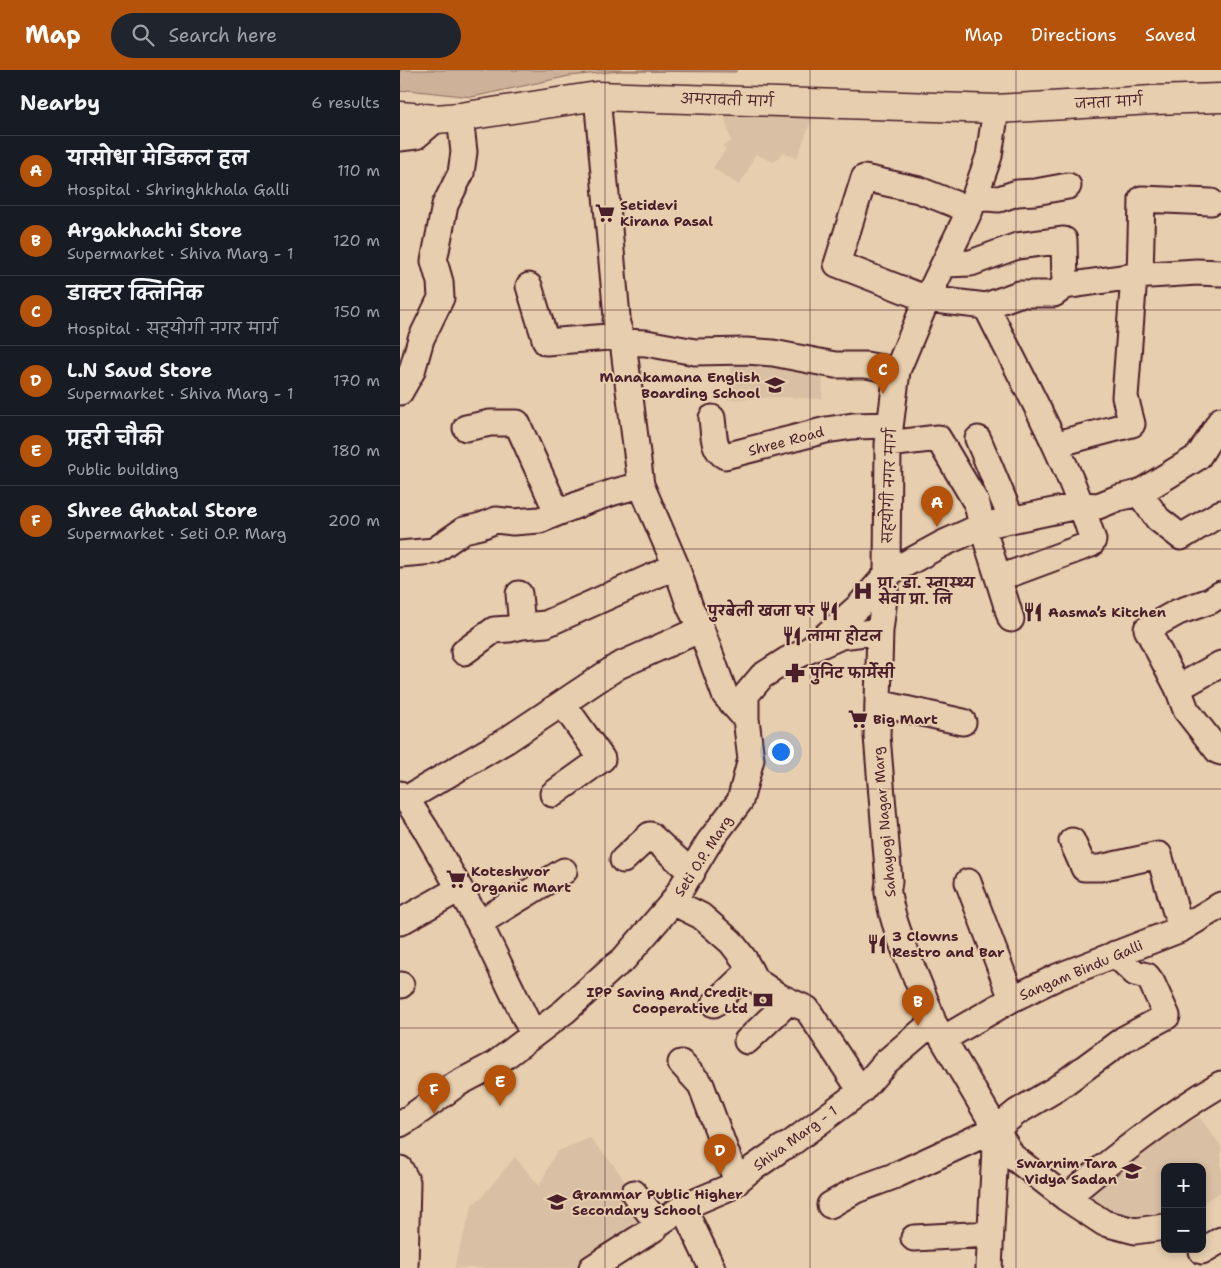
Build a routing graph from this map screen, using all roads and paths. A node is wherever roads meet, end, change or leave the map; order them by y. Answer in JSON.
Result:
{"nodes":[{"id":1,"x":598,"y":96,"type":"junction"},
{"id":2,"x":1221,"y":98,"type":"edge"},
{"id":3,"x":996,"y":109,"type":"junction"},
{"id":4,"x":400,"y":116,"type":"edge"},
{"id":5,"x":448,"y":118,"type":"junction"},
{"id":6,"x":400,"y":138,"type":"edge"},
{"id":7,"x":1068,"y":186,"type":"dead end"},
{"id":8,"x":1212,"y":202,"type":"dead end"},
{"id":9,"x":972,"y":204,"type":"junction"},
{"id":10,"x":945,"y":264,"type":"junction"},
{"id":11,"x":1221,"y":273,"type":"edge"},
{"id":12,"x":1137,"y":276,"type":"junction"},
{"id":13,"x":528,"y":286,"type":"dead end"},
{"id":14,"x":1065,"y":286,"type":"junction"},
{"id":15,"x":927,"y":299,"type":"junction"},
{"id":16,"x":986,"y":306,"type":"junction"},
{"id":17,"x":622,"y":339,"type":"junction"},
{"id":18,"x":897,"y":371,"type":"junction"},
{"id":19,"x":400,"y":392,"type":"edge"},
{"id":20,"x":712,"y":418,"type":"dead end"},
{"id":21,"x":466,"y":428,"type":"dead end"},
{"id":22,"x":1218,"y":431,"type":"edge"},
{"id":23,"x":889,"y":434,"type":"junction"},
{"id":24,"x":978,"y":440,"type":"dead end"},
{"id":25,"x":1058,"y":449,"type":"junction"},
{"id":26,"x":641,"y":485,"type":"junction"},
{"id":27,"x":1139,"y":493,"type":"junction"},
{"id":28,"x":1082,"y":505,"type":"junction"},
{"id":29,"x":557,"y":512,"type":"junction"},
{"id":30,"x":1221,"y":514,"type":"edge"},
{"id":31,"x":1012,"y":520,"type":"junction"},
{"id":32,"x":982,"y":526,"type":"junction"},
{"id":33,"x":400,"y":554,"type":"edge"},
{"id":34,"x":676,"y":566,"type":"junction"},
{"id":35,"x":1013,"y":573,"type":"dead end"},
{"id":36,"x":887,"y":574,"type":"junction"},
{"id":37,"x":519,"y":594,"type":"dead end"},
{"id":38,"x":1221,"y":594,"type":"edge"},
{"id":39,"x":1010,"y":620,"type":"dead end"},
{"id":40,"x":522,"y":626,"type":"junction"},
{"id":41,"x":701,"y":629,"type":"junction"},
{"id":42,"x":880,"y":630,"type":"junction"},
{"id":43,"x":812,"y":648,"type":"junction"},
{"id":44,"x":464,"y":652,"type":"dead end"},
{"id":45,"x":1221,"y":664,"type":"edge"},
{"id":46,"x":1178,"y":688,"type":"junction"},
{"id":47,"x":878,"y":703,"type":"junction"},
{"id":48,"x":563,"y":704,"type":"junction"},
{"id":49,"x":746,"y":719,"type":"junction"},
{"id":50,"x":963,"y":722,"type":"dead end"},
{"id":51,"x":1220,"y":754,"type":"edge"},
{"id":52,"x":553,"y":794,"type":"dead end"},
{"id":53,"x":403,"y":797,"type":"edge"},
{"id":54,"x":1072,"y":841,"type":"dead end"},
{"id":55,"x":623,"y":860,"type":"dead end"},
{"id":56,"x":564,"y":871,"type":"dead end"},
{"id":57,"x":692,"y":873,"type":"junction"},
{"id":58,"x":968,"y":882,"type":"dead end"},
{"id":59,"x":459,"y":889,"type":"junction"},
{"id":60,"x":674,"y":902,"type":"junction"},
{"id":61,"x":1221,"y":905,"type":"edge"},
{"id":62,"x":400,"y":922,"type":"edge"},
{"id":63,"x":479,"y":923,"type":"junction"},
{"id":64,"x":1181,"y":929,"type":"junction"},
{"id":65,"x":1115,"y":954,"type":"junction"},
{"id":66,"x":750,"y":970,"type":"junction"},
{"id":67,"x":1012,"y":999,"type":"junction"},
{"id":68,"x":789,"y":1001,"type":"junction"},
{"id":69,"x":714,"y":1004,"type":"dead end"},
{"id":70,"x":938,"y":1030,"type":"junction"},
{"id":71,"x":533,"y":1034,"type":"junction"},
{"id":72,"x":747,"y":1041,"type":"dead end"},
{"id":73,"x":681,"y":1062,"type":"dead end"},
{"id":74,"x":1221,"y":1084,"type":"edge"},
{"id":75,"x":861,"y":1091,"type":"junction"},
{"id":76,"x":400,"y":1124,"type":"edge"},
{"id":77,"x":996,"y":1129,"type":"junction"},
{"id":78,"x":400,"y":1169,"type":"edge"},
{"id":79,"x":737,"y":1182,"type":"junction"},
{"id":80,"x":634,"y":1193,"type":"dead end"},
{"id":81,"x":1066,"y":1198,"type":"junction"},
{"id":82,"x":830,"y":1205,"type":"dead end"},
{"id":83,"x":683,"y":1207,"type":"junction"},
{"id":84,"x":658,"y":1224,"type":"junction"},
{"id":85,"x":1161,"y":1228,"type":"edge"},
{"id":86,"x":990,"y":1234,"type":"junction"},
{"id":87,"x":914,"y":1238,"type":"dead end"},
{"id":88,"x":405,"y":1268,"type":"edge"},
{"id":89,"x":592,"y":1268,"type":"edge"},
{"id":90,"x":712,"y":1268,"type":"edge"},
{"id":91,"x":989,"y":1268,"type":"edge"}],
"edges":[{"from":1,"to":3,"type":"main road","name":"अमरावती मार्ग"},
{"from":1,"to":5,"type":"main road","name":"अमरावती मार्ग"},
{"from":1,"to":17,"type":"street"},
{"from":2,"to":3,"type":"main road","name":"जनता मार्ग"},
{"from":3,"to":9,"type":"street","name":"सहयोगी नगर मार्ग"},
{"from":4,"to":5,"type":"main road"},
{"from":5,"to":6,"type":"street"},
{"from":5,"to":19,"type":"street"},
{"from":7,"to":9,"type":"street"},
{"from":8,"to":12,"type":"street"},
{"from":9,"to":10,"type":"street","name":"सहयोगी नगर मार्ग"},
{"from":9,"to":15,"type":"street"},
{"from":10,"to":14,"type":"street"},
{"from":10,"to":15,"type":"street","name":"सहयोगी नगर मार्ग"},
{"from":11,"to":12,"type":"street"},
{"from":12,"to":14,"type":"street"},
{"from":12,"to":25,"type":"street"},
{"from":13,"to":17,"type":"street"},
{"from":14,"to":16,"type":"street"},
{"from":15,"to":16,"type":"street"},
{"from":15,"to":18,"type":"street","name":"सहयोगी नगर मार्ग"},
{"from":16,"to":25,"type":"street"},
{"from":17,"to":18,"type":"street"},
{"from":17,"to":26,"type":"street"},
{"from":18,"to":23,"type":"street","name":"सहयोगी नगर मार्ग"},
{"from":20,"to":23,"type":"street","name":"Shree Road"},
{"from":21,"to":29,"type":"street"},
{"from":22,"to":27,"type":"street"},
{"from":23,"to":32,"type":"street"},
{"from":23,"to":36,"type":"street","name":"सहयोगी नगर मार्ग"},
{"from":24,"to":31,"type":"street"},
{"from":25,"to":28,"type":"street"},
{"from":26,"to":29,"type":"street"},
{"from":26,"to":34,"type":"street"},
{"from":27,"to":28,"type":"street"},
{"from":27,"to":30,"type":"street"},
{"from":28,"to":31,"type":"street"},
{"from":28,"to":35,"type":"street"},
{"from":29,"to":33,"type":"street"},
{"from":31,"to":32,"type":"street"},
{"from":32,"to":36,"type":"street"},
{"from":32,"to":39,"type":"street"},
{"from":34,"to":40,"type":"street"},
{"from":34,"to":41,"type":"street"},
{"from":36,"to":42,"type":"street","name":"सहयोगी नगर मार्ग"},
{"from":36,"to":43,"type":"street"},
{"from":37,"to":40,"type":"street"},
{"from":38,"to":46,"type":"street"},
{"from":40,"to":44,"type":"street"},
{"from":41,"to":48,"type":"street"},
{"from":41,"to":49,"type":"street"},
{"from":42,"to":43,"type":"street"},
{"from":42,"to":47,"type":"street","name":"सहयोगी नगर मार्ग"},
{"from":43,"to":49,"type":"street","name":"Seti O.P. Marg"},
{"from":45,"to":46,"type":"street"},
{"from":46,"to":51,"type":"street"},
{"from":47,"to":50,"type":"street"},
{"from":47,"to":70,"type":"street","name":"Sahayogi Nagar Marg"},
{"from":48,"to":52,"type":"street"},
{"from":48,"to":53,"type":"street"},
{"from":49,"to":57,"type":"street","name":"Seti O.P. Marg"},
{"from":53,"to":59,"type":"street"},
{"from":54,"to":64,"type":"street"},
{"from":55,"to":57,"type":"street"},
{"from":56,"to":63,"type":"street"},
{"from":57,"to":60,"type":"street","name":"Seti O.P. Marg"},
{"from":58,"to":67,"type":"street"},
{"from":59,"to":62,"type":"street"},
{"from":59,"to":63,"type":"street"},
{"from":60,"to":66,"type":"street"},
{"from":60,"to":71,"type":"street","name":"Seti O.P. Marg"},
{"from":61,"to":64,"type":"street","name":"Sangam Bindu Galli"},
{"from":63,"to":71,"type":"street"},
{"from":64,"to":65,"type":"street","name":"Sangam Bindu Galli"},
{"from":65,"to":67,"type":"street","name":"Sangam Bindu Galli"},
{"from":65,"to":77,"type":"street"},
{"from":66,"to":68,"type":"street"},
{"from":66,"to":69,"type":"street"},
{"from":67,"to":70,"type":"street","name":"Sangam Bindu Galli"},
{"from":68,"to":72,"type":"street"},
{"from":68,"to":75,"type":"street"},
{"from":70,"to":75,"type":"street","name":"Shiva Marg - 1"},
{"from":70,"to":77,"type":"street","name":"Sahayogi Nagar Marg"},
{"from":71,"to":76,"type":"street","name":"Seti O.P. Marg"},
{"from":73,"to":79,"type":"street"},
{"from":74,"to":81,"type":"street"},
{"from":75,"to":79,"type":"street","name":"Shiva Marg - 1"},
{"from":77,"to":81,"type":"street","name":"Sahayogi Nagar Marg"},
{"from":77,"to":82,"type":"street"},
{"from":77,"to":86,"type":"street"},
{"from":78,"to":88,"type":"street"},
{"from":79,"to":83,"type":"street","name":"Shiva Marg - 1"},
{"from":80,"to":84,"type":"street"},
{"from":81,"to":85,"type":"street","name":"Sahayogi Nagar Marg"},
{"from":83,"to":84,"type":"street","name":"Shiva Marg - 1"},
{"from":83,"to":90,"type":"street"},
{"from":84,"to":89,"type":"street","name":"Shiva Marg - 1"},
{"from":86,"to":87,"type":"street"},
{"from":86,"to":91,"type":"street"}]}
